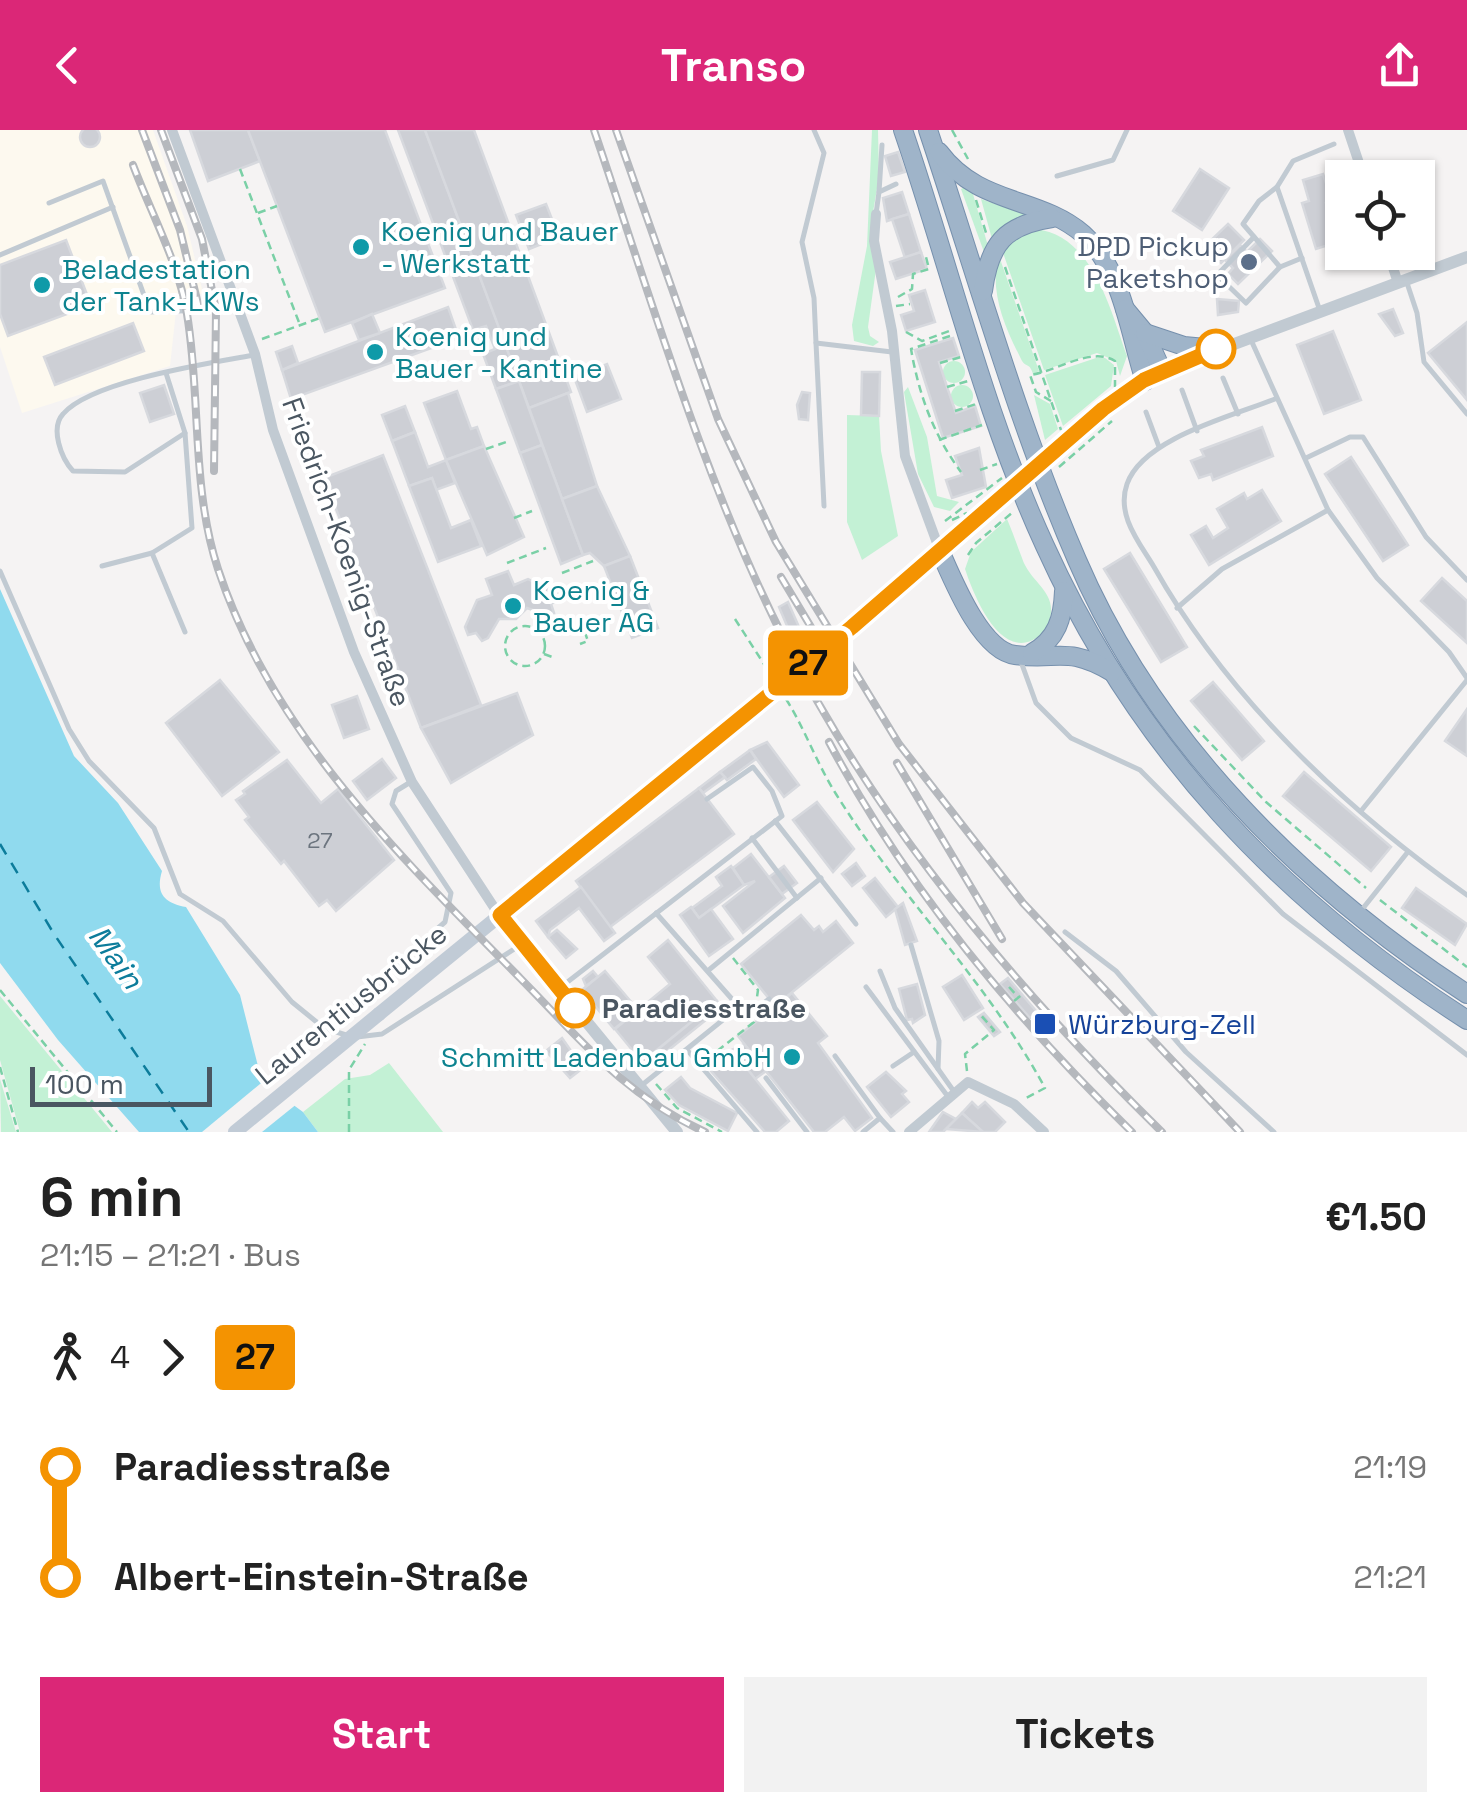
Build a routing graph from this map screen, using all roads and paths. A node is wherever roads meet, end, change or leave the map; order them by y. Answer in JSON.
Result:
{"nodes":[{"id":1,"x":172,"y":130,"type":"edge"},
{"id":2,"x":814,"y":130,"type":"edge"},
{"id":3,"x":903,"y":130,"type":"edge"},
{"id":4,"x":952,"y":130,"type":"edge"},
{"id":5,"x":1127,"y":130,"type":"edge"},
{"id":6,"x":1348,"y":130,"type":"edge"},
{"id":7,"x":930,"y":137,"type":"edge"},
{"id":8,"x":1334,"y":144,"type":"dead end"},
{"id":9,"x":882,"y":145,"type":"dead end"},
{"id":10,"x":1358,"y":160,"type":"edge"},
{"id":11,"x":970,"y":162,"type":"dead end"},
{"id":12,"x":240,"y":169,"type":"dead end"},
{"id":13,"x":1057,"y":176,"type":"dead end"},
{"id":14,"x":896,"y":184,"type":"dead end"},
{"id":15,"x":1276,"y":187,"type":"junction"},
{"id":16,"x":980,"y":189,"type":"junction"},
{"id":17,"x":880,"y":192,"type":"junction"},
{"id":18,"x":48,"y":202,"type":"dead end"},
{"id":19,"x":277,"y":206,"type":"dead end"},
{"id":20,"x":112,"y":208,"type":"junction"},
{"id":21,"x":257,"y":214,"type":"junction"},
{"id":22,"x":876,"y":214,"type":"joint"},
{"id":23,"x":1053,"y":218,"type":"junction"},
{"id":24,"x":1254,"y":237,"type":"junction"},
{"id":25,"x":996,"y":244,"type":"junction"},
{"id":26,"x":0,"y":255,"type":"edge"},
{"id":27,"x":928,"y":256,"type":"dead end"},
{"id":28,"x":1467,"y":257,"type":"edge"},
{"id":29,"x":1302,"y":258,"type":"junction"},
{"id":30,"x":1005,"y":267,"type":"dead end"},
{"id":31,"x":1280,"y":268,"type":"junction"},
{"id":32,"x":1396,"y":270,"type":"edge"},
{"id":33,"x":1402,"y":282,"type":"junction"},
{"id":34,"x":983,"y":296,"type":"junction"},
{"id":35,"x":887,"y":301,"type":"junction"},
{"id":36,"x":1125,"y":308,"type":"junction"},
{"id":37,"x":238,"y":309,"type":"junction"},
{"id":38,"x":1320,"y":311,"type":"junction"},
{"id":39,"x":320,"y":318,"type":"dead end"},
{"id":40,"x":300,"y":325,"type":"junction"},
{"id":41,"x":892,"y":331,"type":"junction"},
{"id":42,"x":1145,"y":333,"type":"junction"},
{"id":43,"x":1250,"y":337,"type":"junction"},
{"id":44,"x":816,"y":343,"type":"junction"},
{"id":45,"x":253,"y":349,"type":"junction"},
{"id":46,"x":1216,"y":349,"type":"junction"},
{"id":47,"x":892,"y":352,"type":"junction"},
{"id":48,"x":962,"y":356,"type":"dead end"},
{"id":49,"x":940,"y":364,"type":"dead end"},
{"id":50,"x":1162,"y":371,"type":"junction"},
{"id":51,"x":166,"y":372,"type":"junction"},
{"id":52,"x":1042,"y":373,"type":"junction"},
{"id":53,"x":1223,"y":378,"type":"dead end"},
{"id":54,"x":970,"y":380,"type":"dead end"},
{"id":55,"x":1144,"y":380,"type":"junction"},
{"id":56,"x":948,"y":387,"type":"dead end"},
{"id":57,"x":1182,"y":390,"type":"dead end"},
{"id":58,"x":1103,"y":396,"type":"dead end"},
{"id":59,"x":1274,"y":398,"type":"junction"},
{"id":60,"x":1052,"y":401,"type":"junction"},
{"id":61,"x":955,"y":411,"type":"dead end"},
{"id":62,"x":1146,"y":412,"type":"dead end"},
{"id":63,"x":1238,"y":414,"type":"junction"},
{"id":64,"x":1467,"y":414,"type":"edge"},
{"id":65,"x":1114,"y":423,"type":"dead end"},
{"id":66,"x":1061,"y":428,"type":"dead end"},
{"id":67,"x":1197,"y":430,"type":"junction"},
{"id":68,"x":185,"y":433,"type":"junction"},
{"id":69,"x":938,"y":441,"type":"junction"},
{"id":70,"x":506,"y":442,"type":"dead end"},
{"id":71,"x":1160,"y":446,"type":"junction"},
{"id":72,"x":1060,"y":448,"type":"dead end"},
{"id":73,"x":486,"y":449,"type":"dead end"},
{"id":74,"x":1306,"y":458,"type":"junction"},
{"id":75,"x":999,"y":463,"type":"dead end"},
{"id":76,"x":1059,"y":468,"type":"junction"},
{"id":77,"x":980,"y":470,"type":"dead end"},
{"id":78,"x":961,"y":472,"type":"dead end"},
{"id":79,"x":1058,"y":474,"type":"dead end"},
{"id":80,"x":1004,"y":476,"type":"dead end"},
{"id":81,"x":824,"y":506,"type":"dead end"},
{"id":82,"x":1328,"y":510,"type":"junction"},
{"id":83,"x":532,"y":511,"type":"dead end"},
{"id":84,"x":1014,"y":511,"type":"dead end"},
{"id":85,"x":973,"y":517,"type":"junction"},
{"id":86,"x":514,"y":518,"type":"dead end"},
{"id":87,"x":546,"y":548,"type":"dead end"},
{"id":88,"x":940,"y":552,"type":"junction"},
{"id":89,"x":152,"y":553,"type":"junction"},
{"id":90,"x":968,"y":555,"type":"dead end"},
{"id":91,"x":593,"y":561,"type":"dead end"},
{"id":92,"x":506,"y":563,"type":"dead end"},
{"id":93,"x":102,"y":566,"type":"dead end"},
{"id":94,"x":0,"y":571,"type":"edge"},
{"id":95,"x":562,"y":573,"type":"dead end"},
{"id":96,"x":1467,"y":580,"type":"edge"},
{"id":97,"x":1064,"y":586,"type":"junction"},
{"id":98,"x":1177,"y":608,"type":"junction"},
{"id":99,"x":580,"y":618,"type":"dead end"},
{"id":100,"x":516,"y":619,"type":"dead end"},
{"id":101,"x":734,"y":619,"type":"dead end"},
{"id":102,"x":519,"y":626,"type":"junction"},
{"id":103,"x":185,"y":632,"type":"dead end"},
{"id":104,"x":580,"y":644,"type":"dead end"},
{"id":105,"x":543,"y":653,"type":"junction"},
{"id":106,"x":1024,"y":655,"type":"junction"},
{"id":107,"x":555,"y":658,"type":"dead end"},
{"id":108,"x":530,"y":665,"type":"junction"},
{"id":109,"x":533,"y":672,"type":"dead end"},
{"id":110,"x":1112,"y":672,"type":"junction"},
{"id":111,"x":1467,"y":679,"type":"edge"},
{"id":112,"x":778,"y":689,"type":"junction"},
{"id":113,"x":1191,"y":722,"type":"dead end"},
{"id":114,"x":412,"y":782,"type":"junction"},
{"id":115,"x":707,"y":799,"type":"dead end"},
{"id":116,"x":1361,"y":812,"type":"junction"},
{"id":117,"x":775,"y":820,"type":"junction"},
{"id":118,"x":752,"y":838,"type":"junction"},
{"id":119,"x":1407,"y":853,"type":"junction"},
{"id":120,"x":821,"y":878,"type":"junction"},
{"id":121,"x":1374,"y":895,"type":"junction"},
{"id":122,"x":1467,"y":895,"type":"edge"},
{"id":123,"x":797,"y":898,"type":"junction"},
{"id":124,"x":656,"y":912,"type":"junction"},
{"id":125,"x":1358,"y":914,"type":"junction"},
{"id":126,"x":500,"y":915,"type":"junction"},
{"id":127,"x":856,"y":924,"type":"dead end"},
{"id":128,"x":1065,"y":932,"type":"dead end"},
{"id":129,"x":522,"y":944,"type":"junction"},
{"id":130,"x":912,"y":945,"type":"dead end"},
{"id":131,"x":1467,"y":967,"type":"edge"},
{"id":132,"x":710,"y":969,"type":"junction"},
{"id":133,"x":880,"y":970,"type":"dead end"},
{"id":134,"x":1009,"y":987,"type":"dead end"},
{"id":135,"x":866,"y":988,"type":"dead end"},
{"id":136,"x":559,"y":989,"type":"junction"},
{"id":137,"x":0,"y":990,"type":"edge"},
{"id":138,"x":1024,"y":993,"type":"dead end"},
{"id":139,"x":1467,"y":994,"type":"edge"},
{"id":140,"x":1018,"y":996,"type":"junction"},
{"id":141,"x":769,"y":998,"type":"dead end"},
{"id":142,"x":1014,"y":1002,"type":"dead end"},
{"id":143,"x":739,"y":1007,"type":"junction"},
{"id":144,"x":978,"y":1013,"type":"dead end"},
{"id":145,"x":1467,"y":1020,"type":"edge"},
{"id":146,"x":324,"y":1028,"type":"junction"},
{"id":147,"x":368,"y":1038,"type":"junction"},
{"id":148,"x":688,"y":1052,"type":"junction"},
{"id":149,"x":914,"y":1052,"type":"junction"},
{"id":150,"x":1467,"y":1054,"type":"edge"},
{"id":151,"x":836,"y":1056,"type":"dead end"},
{"id":152,"x":0,"y":1066,"type":"edge"},
{"id":153,"x":893,"y":1066,"type":"dead end"},
{"id":154,"x":938,"y":1072,"type":"junction"},
{"id":155,"x":766,"y":1078,"type":"dead end"},
{"id":156,"x":968,"y":1082,"type":"junction"},
{"id":157,"x":646,"y":1083,"type":"junction"},
{"id":158,"x":952,"y":1095,"type":"junction"},
{"id":159,"x":1014,"y":1104,"type":"junction"},
{"id":160,"x":880,"y":1118,"type":"junction"},
{"id":161,"x":116,"y":1131,"type":"edge"},
{"id":162,"x":18,"y":1132,"type":"edge"},
{"id":163,"x":235,"y":1132,"type":"edge"},
{"id":164,"x":349,"y":1132,"type":"edge"},
{"id":165,"x":677,"y":1132,"type":"edge"},
{"id":166,"x":722,"y":1132,"type":"edge"},
{"id":167,"x":757,"y":1132,"type":"edge"},
{"id":168,"x":807,"y":1132,"type":"edge"},
{"id":169,"x":863,"y":1132,"type":"edge"},
{"id":170,"x":893,"y":1132,"type":"edge"},
{"id":171,"x":908,"y":1132,"type":"edge"},
{"id":172,"x":1044,"y":1132,"type":"edge"},
{"id":173,"x":1274,"y":1132,"type":"edge"}],
"edges":[{"from":1,"to":37,"type":"street","name":"Friedrich-Koenig-Straße"},
{"from":2,"to":44,"type":"lane"},
{"from":3,"to":97,"type":"highway"},
{"from":4,"to":11,"type":"path"},
{"from":5,"to":13,"type":"lane"},
{"from":6,"to":10,"type":"street"},
{"from":7,"to":16,"type":"highway"},
{"from":7,"to":34,"type":"highway"},
{"from":8,"to":15,"type":"lane"},
{"from":9,"to":17,"type":"lane"},
{"from":12,"to":21,"type":"path"},
{"from":14,"to":17,"type":"lane"},
{"from":15,"to":24,"type":"lane"},
{"from":15,"to":29,"type":"lane"},
{"from":16,"to":23,"type":"highway"},
{"from":16,"to":25,"type":"path"},
{"from":17,"to":22,"type":"lane"},
{"from":18,"to":20,"type":"lane"},
{"from":19,"to":21,"type":"path"},
{"from":20,"to":26,"type":"lane"},
{"from":20,"to":37,"type":"lane"},
{"from":21,"to":40,"type":"path"},
{"from":22,"to":35,"type":"street"},
{"from":23,"to":25,"type":"highway"},
{"from":23,"to":36,"type":"highway"},
{"from":24,"to":31,"type":"lane"},
{"from":24,"to":31,"type":"lane"},
{"from":25,"to":34,"type":"highway"},
{"from":27,"to":35,"type":"path"},
{"from":28,"to":33,"type":"street"},
{"from":29,"to":31,"type":"lane"},
{"from":29,"to":38,"type":"lane"},
{"from":30,"to":52,"type":"path"},
{"from":32,"to":33,"type":"street"},
{"from":33,"to":38,"type":"street"},
{"from":33,"to":64,"type":"lane"},
{"from":34,"to":125,"type":"highway"},
{"from":35,"to":41,"type":"street"},
{"from":36,"to":42,"type":"highway"},
{"from":36,"to":55,"type":"highway"},
{"from":37,"to":45,"type":"street","name":"Friedrich-Koenig-Straße"},
{"from":38,"to":43,"type":"street"},
{"from":39,"to":40,"type":"path"},
{"from":40,"to":45,"type":"path"},
{"from":41,"to":47,"type":"street"},
{"from":41,"to":69,"type":"path"},
{"from":42,"to":46,"type":"highway"},
{"from":42,"to":50,"type":"highway"},
{"from":43,"to":46,"type":"street"},
{"from":43,"to":59,"type":"lane"},
{"from":44,"to":47,"type":"lane"},
{"from":44,"to":81,"type":"lane"},
{"from":45,"to":51,"type":"lane"},
{"from":45,"to":114,"type":"street","name":"Friedrich-Koenig-Straße"},
{"from":46,"to":50,"type":"street"},
{"from":47,"to":88,"type":"street"},
{"from":48,"to":49,"type":"path"},
{"from":50,"to":55,"type":"main road","name":"Laurentiusbrücke"},
{"from":51,"to":68,"type":"lane"},
{"from":51,"to":68,"type":"lane"},
{"from":52,"to":58,"type":"path"},
{"from":52,"to":60,"type":"path"},
{"from":52,"to":60,"type":"path"},
{"from":53,"to":63,"type":"lane"},
{"from":54,"to":56,"type":"path"},
{"from":55,"to":85,"type":"main road","name":"Laurentiusbrücke","bridge":true},
{"from":57,"to":67,"type":"lane"},
{"from":59,"to":63,"type":"lane"},
{"from":59,"to":74,"type":"lane"},
{"from":60,"to":66,"type":"path"},
{"from":61,"to":69,"type":"path"},
{"from":62,"to":71,"type":"lane"},
{"from":63,"to":67,"type":"lane"},
{"from":65,"to":76,"type":"path"},
{"from":67,"to":71,"type":"lane"},
{"from":68,"to":89,"type":"lane"},
{"from":69,"to":78,"type":"path"},
{"from":70,"to":73,"type":"path"},
{"from":71,"to":98,"type":"lane"},
{"from":72,"to":76,"type":"path"},
{"from":74,"to":82,"type":"lane"},
{"from":74,"to":96,"type":"lane"},
{"from":75,"to":77,"type":"path"},
{"from":76,"to":79,"type":"path"},
{"from":80,"to":85,"type":"path"},
{"from":82,"to":98,"type":"lane"},
{"from":82,"to":111,"type":"lane"},
{"from":83,"to":86,"type":"path"},
{"from":84,"to":90,"type":"path"},
{"from":85,"to":88,"type":"main road","name":"Laurentiusbrücke"},
{"from":87,"to":92,"type":"path"},
{"from":88,"to":106,"type":"highway"},
{"from":88,"to":112,"type":"main road","name":"Laurentiusbrücke","bridge":true},
{"from":89,"to":93,"type":"lane"},
{"from":89,"to":103,"type":"lane"},
{"from":91,"to":95,"type":"path"},
{"from":94,"to":146,"type":"lane"},
{"from":97,"to":106,"type":"highway"},
{"from":97,"to":110,"type":"highway"},
{"from":98,"to":116,"type":"lane"},
{"from":99,"to":104,"type":"path"},
{"from":100,"to":102,"type":"path"},
{"from":101,"to":112,"type":"path"},
{"from":102,"to":105,"type":"path"},
{"from":102,"to":108,"type":"path"},
{"from":105,"to":107,"type":"path"},
{"from":105,"to":108,"type":"path"},
{"from":106,"to":110,"type":"highway"},
{"from":106,"to":150,"type":"lane"},
{"from":108,"to":109,"type":"path"},
{"from":110,"to":145,"type":"highway"},
{"from":111,"to":116,"type":"lane"},
{"from":112,"to":126,"type":"main road","name":"Laurentiusbrücke"},
{"from":112,"to":159,"type":"path"},
{"from":113,"to":121,"type":"path"},
{"from":114,"to":126,"type":"street","name":"Friedrich-Koenig-Straße"},
{"from":114,"to":146,"type":"lane"},
{"from":115,"to":117,"type":"lane"},
{"from":116,"to":119,"type":"lane"},
{"from":117,"to":118,"type":"lane"},
{"from":117,"to":120,"type":"lane"},
{"from":118,"to":123,"type":"lane"},
{"from":118,"to":124,"type":"lane"},
{"from":119,"to":121,"type":"lane"},
{"from":119,"to":122,"type":"lane"},
{"from":120,"to":123,"type":"lane"},
{"from":120,"to":127,"type":"lane"},
{"from":121,"to":125,"type":"lane"},
{"from":121,"to":131,"type":"path"},
{"from":123,"to":132,"type":"lane"},
{"from":124,"to":132,"type":"lane"},
{"from":124,"to":136,"type":"lane"},
{"from":125,"to":139,"type":"highway"},
{"from":126,"to":129,"type":"street"},
{"from":126,"to":163,"type":"main road","name":"Laurentiusbrücke","bridge":true},
{"from":128,"to":173,"type":"lane"},
{"from":129,"to":136,"type":"street"},
{"from":129,"to":147,"type":"lane"},
{"from":130,"to":154,"type":"lane"},
{"from":132,"to":143,"type":"lane"},
{"from":133,"to":154,"type":"lane"},
{"from":134,"to":140,"type":"path"},
{"from":135,"to":149,"type":"lane"},
{"from":136,"to":157,"type":"street"},
{"from":137,"to":161,"type":"path"},
{"from":138,"to":140,"type":"path"},
{"from":140,"to":142,"type":"path"},
{"from":141,"to":143,"type":"lane"},
{"from":143,"to":148,"type":"lane"},
{"from":144,"to":156,"type":"path"},
{"from":146,"to":147,"type":"lane"},
{"from":147,"to":164,"type":"path"},
{"from":148,"to":157,"type":"lane"},
{"from":148,"to":167,"type":"lane"},
{"from":149,"to":153,"type":"lane"},
{"from":149,"to":158,"type":"lane"},
{"from":151,"to":160,"type":"lane"},
{"from":152,"to":162,"type":"path"},
{"from":154,"to":158,"type":"lane"},
{"from":155,"to":168,"type":"lane"},
{"from":156,"to":158,"type":"street"},
{"from":156,"to":159,"type":"street"},
{"from":157,"to":165,"type":"street"},
{"from":157,"to":166,"type":"path"},
{"from":158,"to":171,"type":"street"},
{"from":159,"to":172,"type":"street"},
{"from":160,"to":169,"type":"lane"},
{"from":160,"to":170,"type":"lane"}]}
